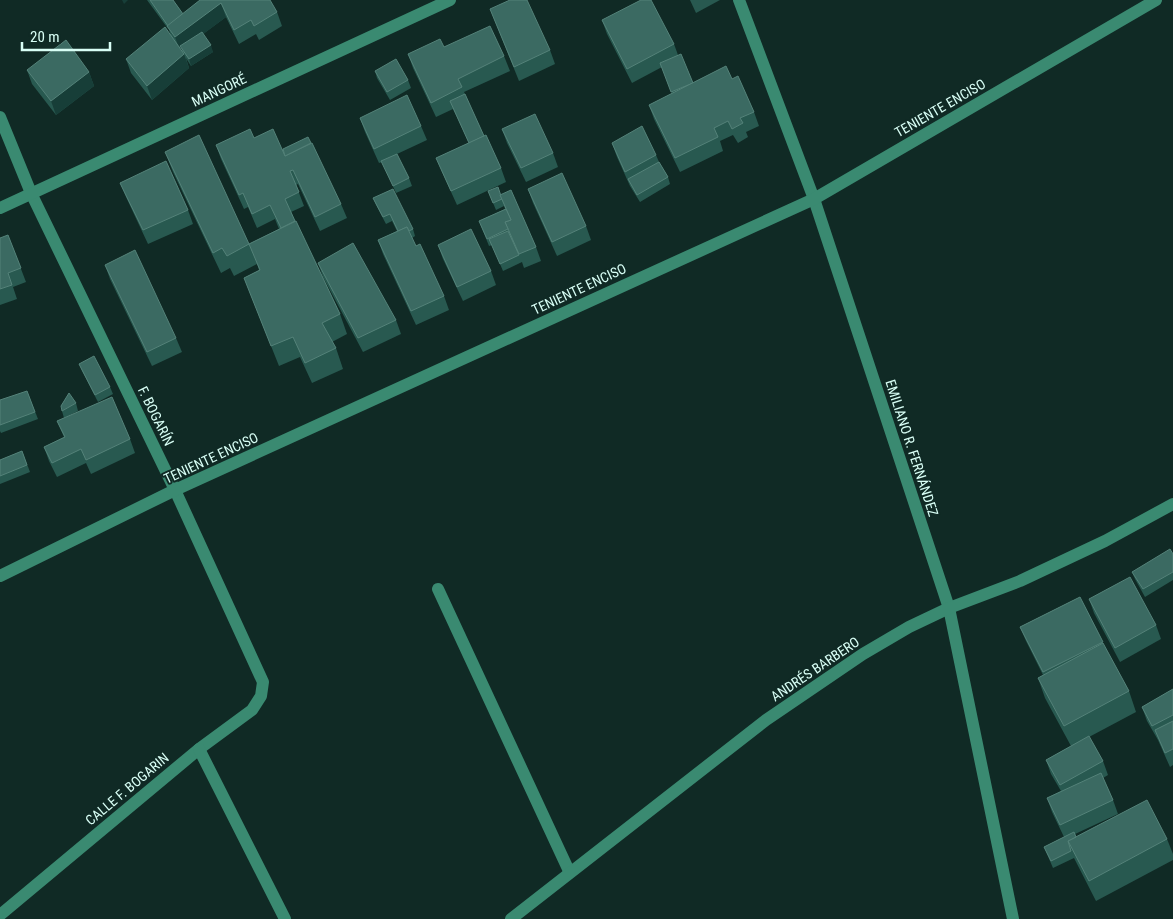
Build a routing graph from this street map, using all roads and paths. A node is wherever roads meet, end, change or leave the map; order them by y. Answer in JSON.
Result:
{"nodes":[{"id":1,"x":450,"y":0,"type":"edge"},
{"id":2,"x":739,"y":0,"type":"edge"},
{"id":3,"x":1156,"y":0,"type":"edge"},
{"id":4,"x":0,"y":116,"type":"edge"},
{"id":5,"x":31,"y":193,"type":"junction"},
{"id":6,"x":814,"y":199,"type":"junction"},
{"id":7,"x":0,"y":208,"type":"edge"},
{"id":8,"x":175,"y":490,"type":"junction"},
{"id":9,"x":1173,"y":504,"type":"edge"},
{"id":10,"x":0,"y":576,"type":"edge"},
{"id":11,"x":438,"y":589,"type":"dead end"},
{"id":12,"x":949,"y":608,"type":"junction"},
{"id":13,"x":262,"y":682,"type":"joint"},
{"id":14,"x":199,"y":749,"type":"junction"},
{"id":15,"x":570,"y":871,"type":"junction"},
{"id":16,"x":0,"y":915,"type":"edge"},
{"id":17,"x":285,"y":919,"type":"edge"},
{"id":18,"x":510,"y":919,"type":"edge"},
{"id":19,"x":1012,"y":919,"type":"edge"}],
"edges":[{"from":1,"to":5,"type":"street","name":"MANGORÉ"},
{"from":2,"to":6,"type":"street","name":"EMILIANO R. FERNÁNDEZ"},
{"from":3,"to":6,"type":"street","name":"TENIENTE ENCISO"},
{"from":4,"to":5,"type":"street","name":"F. BOGARÍN"},
{"from":5,"to":7,"type":"street","name":"MANGORÉ"},
{"from":5,"to":8,"type":"street","name":"F. BOGARÍN"},
{"from":6,"to":8,"type":"street","name":"TENIENTE ENCISO"},
{"from":6,"to":12,"type":"street","name":"EMILIANO R. FERNÁNDEZ"},
{"from":8,"to":10,"type":"street","name":"TENIENTE ENCISO"},
{"from":8,"to":13,"type":"street","name":"F. BOGARÍN"},
{"from":9,"to":12,"type":"street","name":"ANDRÉS BARBERO"},
{"from":11,"to":15,"type":"street"},
{"from":12,"to":15,"type":"street","name":"ANDRÉS BARBERO"},
{"from":12,"to":19,"type":"street","name":"EMILIANO R. FERNÁNDEZ"},
{"from":13,"to":14,"type":"street","name":"CALLE F. BOGARIN"},
{"from":14,"to":16,"type":"street","name":"CALLE F. BOGARIN"},
{"from":14,"to":17,"type":"street"},
{"from":15,"to":18,"type":"street","name":"ANDRÉS BARBERO"}]}
